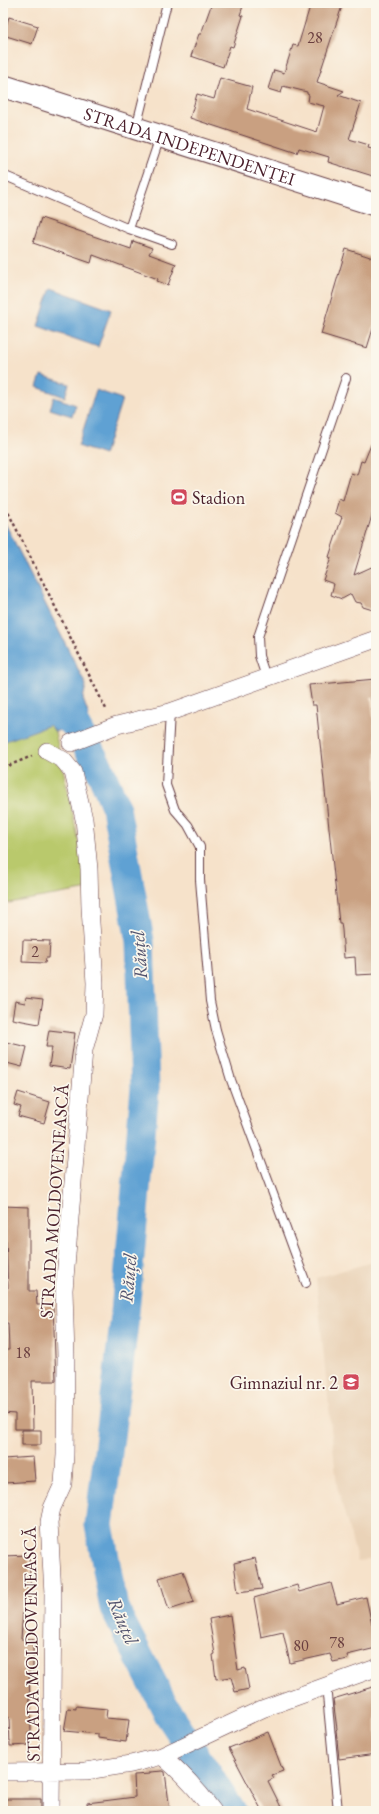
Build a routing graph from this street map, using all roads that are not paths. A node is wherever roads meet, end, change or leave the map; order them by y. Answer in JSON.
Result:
{"nodes":[{"id":1,"x":167,"y":3,"type":"edge"},
{"id":2,"x":3,"y":86,"type":"edge"},
{"id":3,"x":136,"y":129,"type":"junction"},
{"id":4,"x":160,"y":137,"type":"junction"},
{"id":5,"x":3,"y":175,"type":"edge"},
{"id":6,"x":376,"y":205,"type":"edge"},
{"id":7,"x":129,"y":229,"type":"junction"},
{"id":8,"x":172,"y":244,"type":"dead end"},
{"id":9,"x":346,"y":378,"type":"dead end"},
{"id":10,"x":376,"y":639,"type":"edge"},
{"id":11,"x":266,"y":677,"type":"junction"},
{"id":12,"x":170,"y":712,"type":"junction"},
{"id":13,"x":71,"y":742,"type":"dead end"},
{"id":14,"x":47,"y":751,"type":"dead end"},
{"id":15,"x":306,"y":1282,"type":"dead end"},
{"id":16,"x":376,"y":1668,"type":"edge"},
{"id":17,"x":326,"y":1685,"type":"junction"},
{"id":18,"x":165,"y":1754,"type":"junction"},
{"id":19,"x":3,"y":1772,"type":"edge"},
{"id":20,"x":52,"y":1772,"type":"junction"},
{"id":21,"x":51,"y":1811,"type":"edge"},
{"id":22,"x":213,"y":1811,"type":"edge"},
{"id":23,"x":338,"y":1811,"type":"edge"}],
"edges":[{"from":1,"to":3,"type":"lane"},
{"from":2,"to":3,"type":"street","name":"STRADA INDEPENDENȚEI"},
{"from":3,"to":4,"type":"street","name":"STRADA INDEPENDENȚEI"},
{"from":4,"to":6,"type":"street","name":"STRADA INDEPENDENȚEI"},
{"from":4,"to":7,"type":"lane"},
{"from":5,"to":7,"type":"lane"},
{"from":7,"to":8,"type":"lane"},
{"from":9,"to":11,"type":"lane"},
{"from":10,"to":11,"type":"street"},
{"from":11,"to":12,"type":"street"},
{"from":12,"to":13,"type":"street"},
{"from":12,"to":15,"type":"lane"},
{"from":14,"to":20,"type":"street","name":"STRADA MOLDOVENEASCĂ"},
{"from":16,"to":17,"type":"street"},
{"from":17,"to":18,"type":"street"},
{"from":17,"to":23,"type":"lane"},
{"from":18,"to":20,"type":"street"},
{"from":18,"to":22,"type":"street"},
{"from":19,"to":20,"type":"street"},
{"from":20,"to":21,"type":"street","name":"STRADA MOLDOVENEASCĂ"}]}
